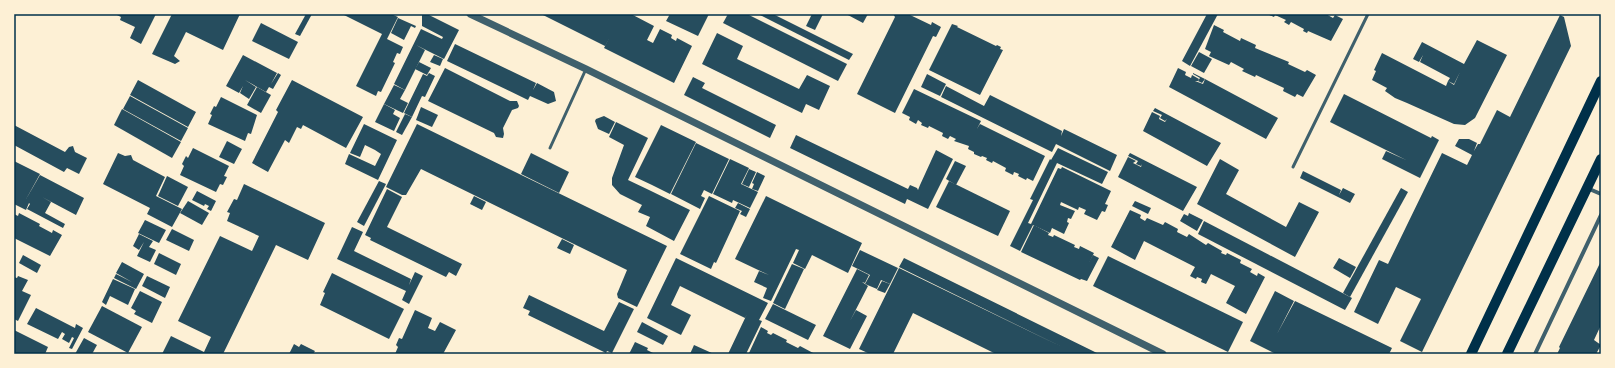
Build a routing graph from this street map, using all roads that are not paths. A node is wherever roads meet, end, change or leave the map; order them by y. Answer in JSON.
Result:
{"nodes":[{"id":1,"x":470,"y":14,"type":"edge"},
{"id":2,"x":1368,"y":14,"type":"edge"},
{"id":3,"x":586,"y":69,"type":"junction"},
{"id":4,"x":1601,"y":81,"type":"edge"},
{"id":5,"x":550,"y":148,"type":"dead end"},
{"id":6,"x":1601,"y":159,"type":"edge"},
{"id":7,"x":1293,"y":167,"type":"dead end"},
{"id":8,"x":1587,"y":188,"type":"junction"},
{"id":9,"x":1601,"y":194,"type":"edge"},
{"id":10,"x":1601,"y":215,"type":"edge"},
{"id":11,"x":1163,"y":354,"type":"edge"},
{"id":12,"x":1471,"y":354,"type":"edge"},
{"id":13,"x":1507,"y":354,"type":"edge"},
{"id":14,"x":1535,"y":354,"type":"edge"}],
"edges":[{"from":1,"to":3,"type":"street"},
{"from":2,"to":7,"type":"lane"},
{"from":3,"to":5,"type":"lane"},
{"from":3,"to":11,"type":"street"},
{"from":4,"to":12,"type":"main road"},
{"from":6,"to":8,"type":"main road"},
{"from":8,"to":9,"type":"street"},
{"from":8,"to":13,"type":"main road"},
{"from":10,"to":14,"type":"street"}]}
